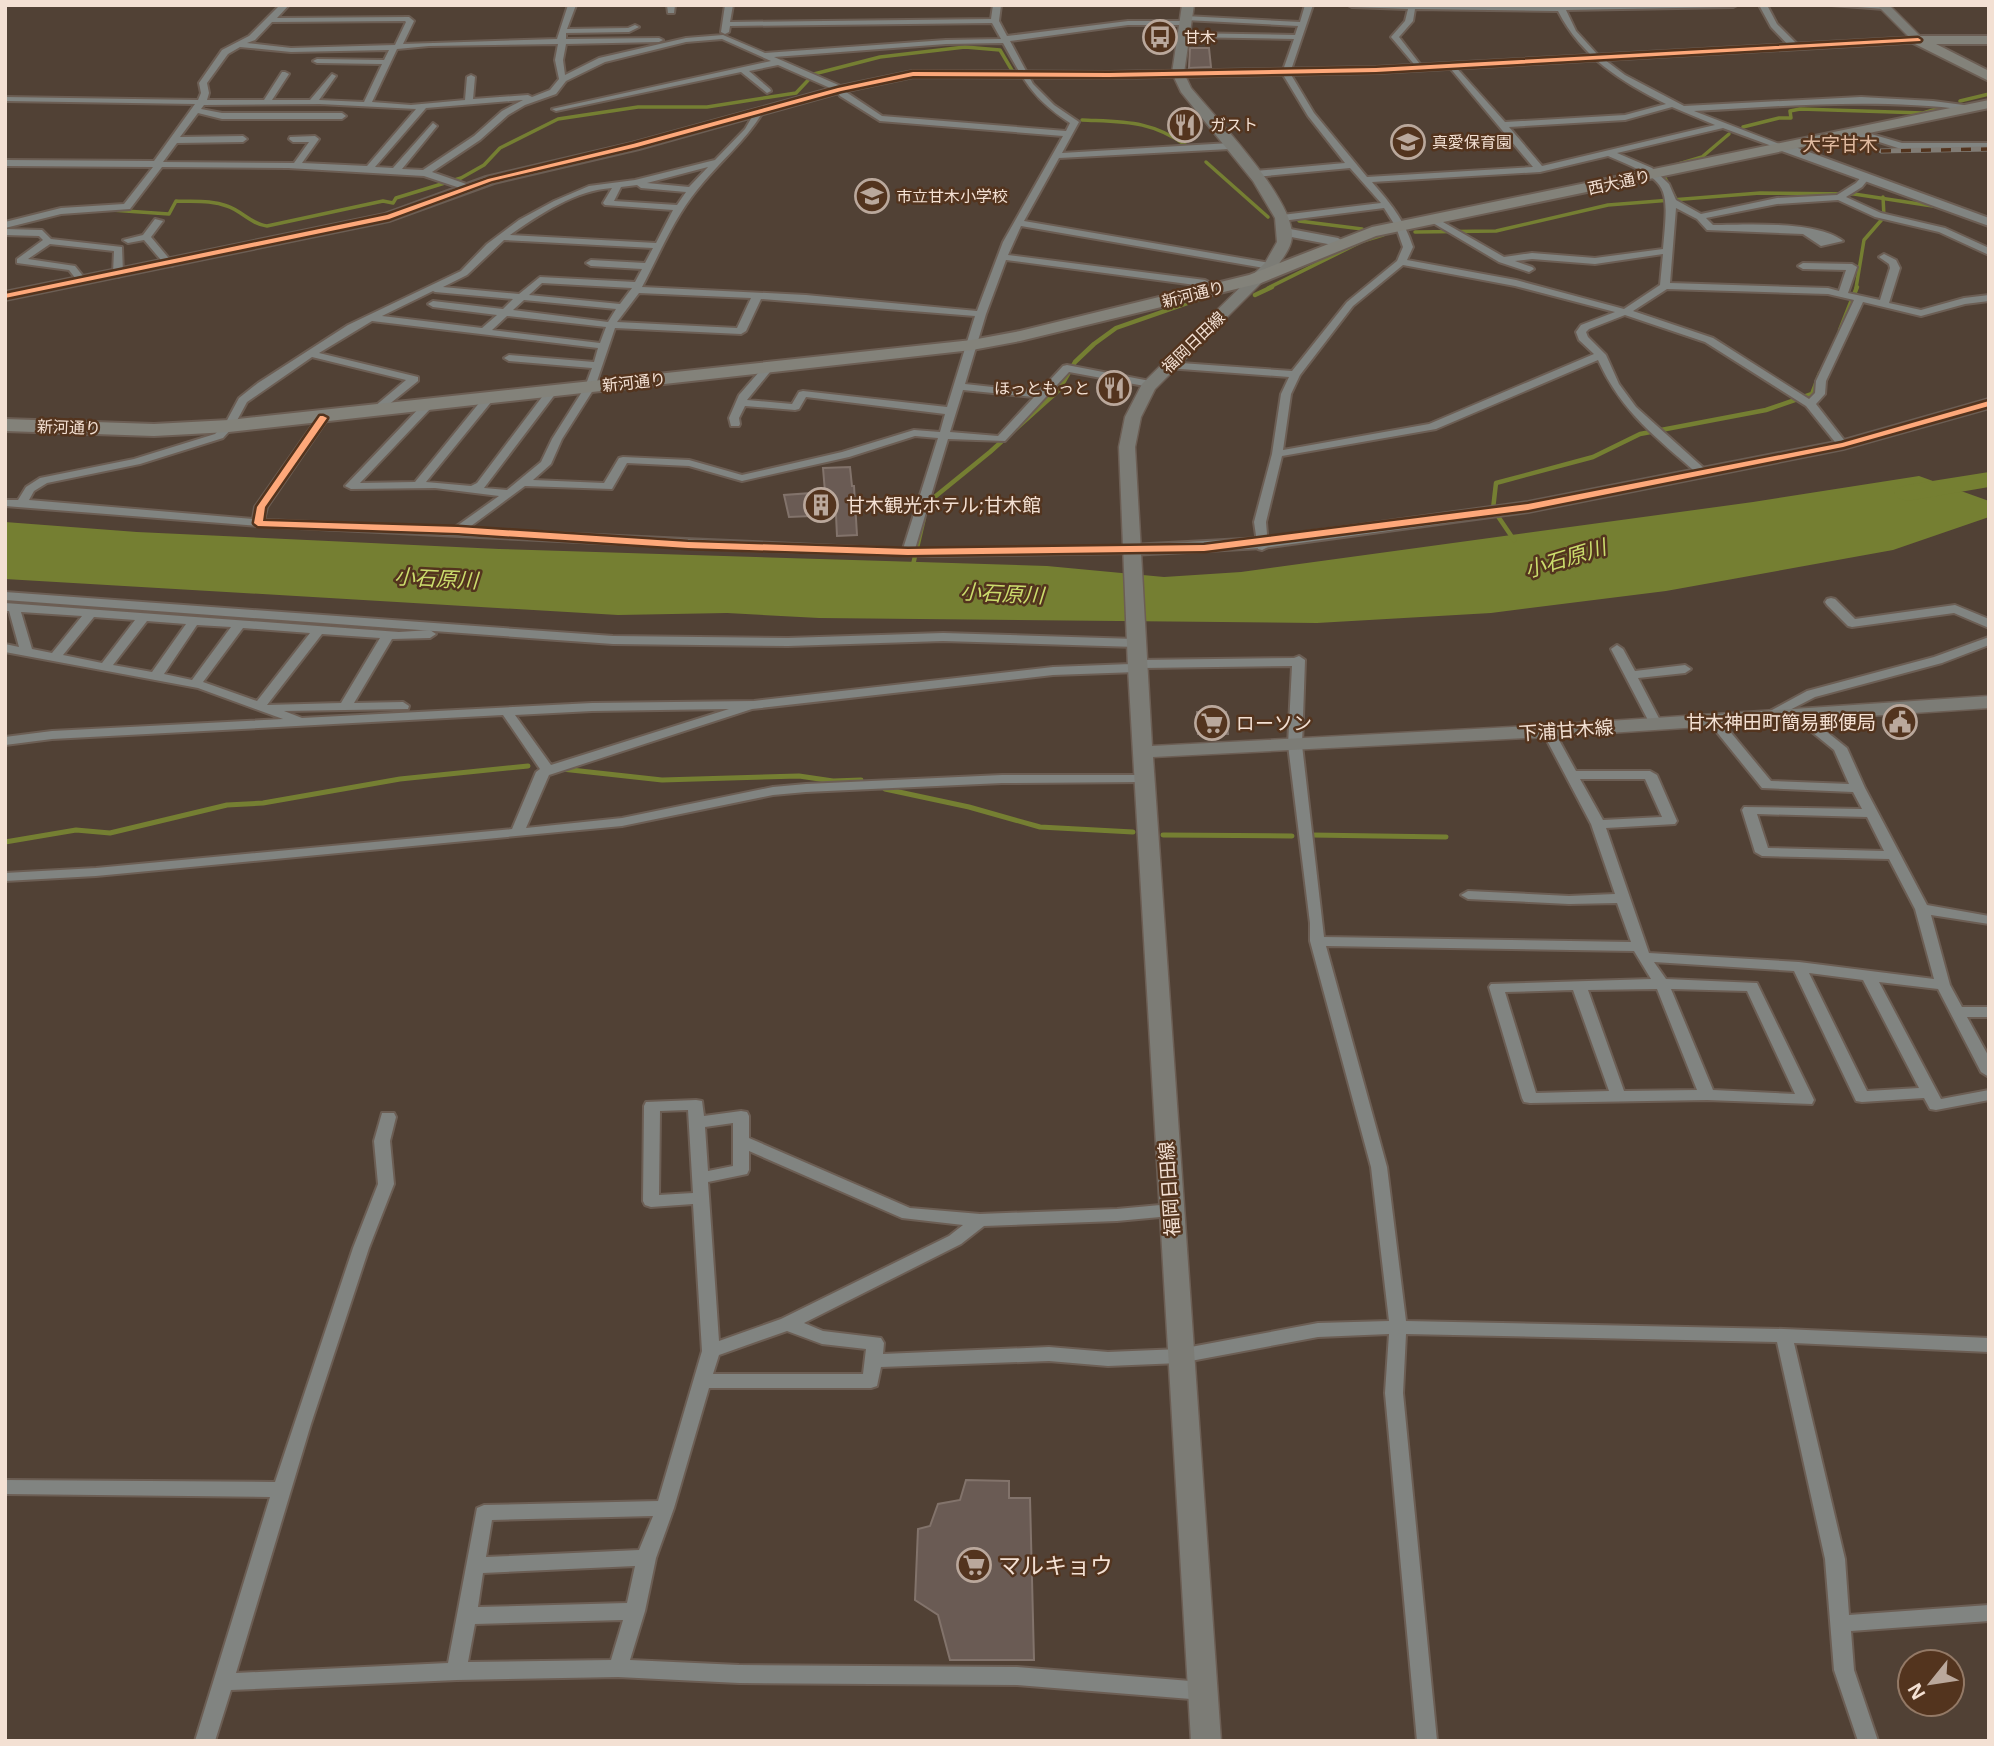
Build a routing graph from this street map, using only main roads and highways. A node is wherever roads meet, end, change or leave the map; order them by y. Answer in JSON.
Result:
{"nodes":[{"id":1,"x":1883,"y":6,"type":"edge"},
{"id":2,"x":1185,"y":20,"type":"edge"},
{"id":3,"x":1918,"y":40,"type":"junction"},
{"id":4,"x":1989,"y":40,"type":"edge"},
{"id":5,"x":1989,"y":77,"type":"edge"},
{"id":6,"x":1989,"y":104,"type":"edge"},
{"id":7,"x":1255,"y":279,"type":"junction"},
{"id":8,"x":5,"y":425,"type":"edge"},
{"id":9,"x":1989,"y":702,"type":"edge"},
{"id":10,"x":1143,"y":752,"type":"junction"},
{"id":11,"x":1206,"y":1741,"type":"edge"}],
"edges":[{"from":1,"to":3,"type":"main road"},
{"from":2,"to":7,"type":"main road","name":"福岡日田線"},
{"from":3,"to":4,"type":"highway"},
{"from":3,"to":5,"type":"highway"},
{"from":6,"to":7,"type":"highway","name":"西大通り"},
{"from":7,"to":8,"type":"highway","name":"新河通り"},
{"from":7,"to":10,"type":"main road","name":"福岡日田線"},
{"from":9,"to":10,"type":"main road","name":"下浦甘木線"},
{"from":10,"to":11,"type":"main road","name":"福岡日田線"}]}
